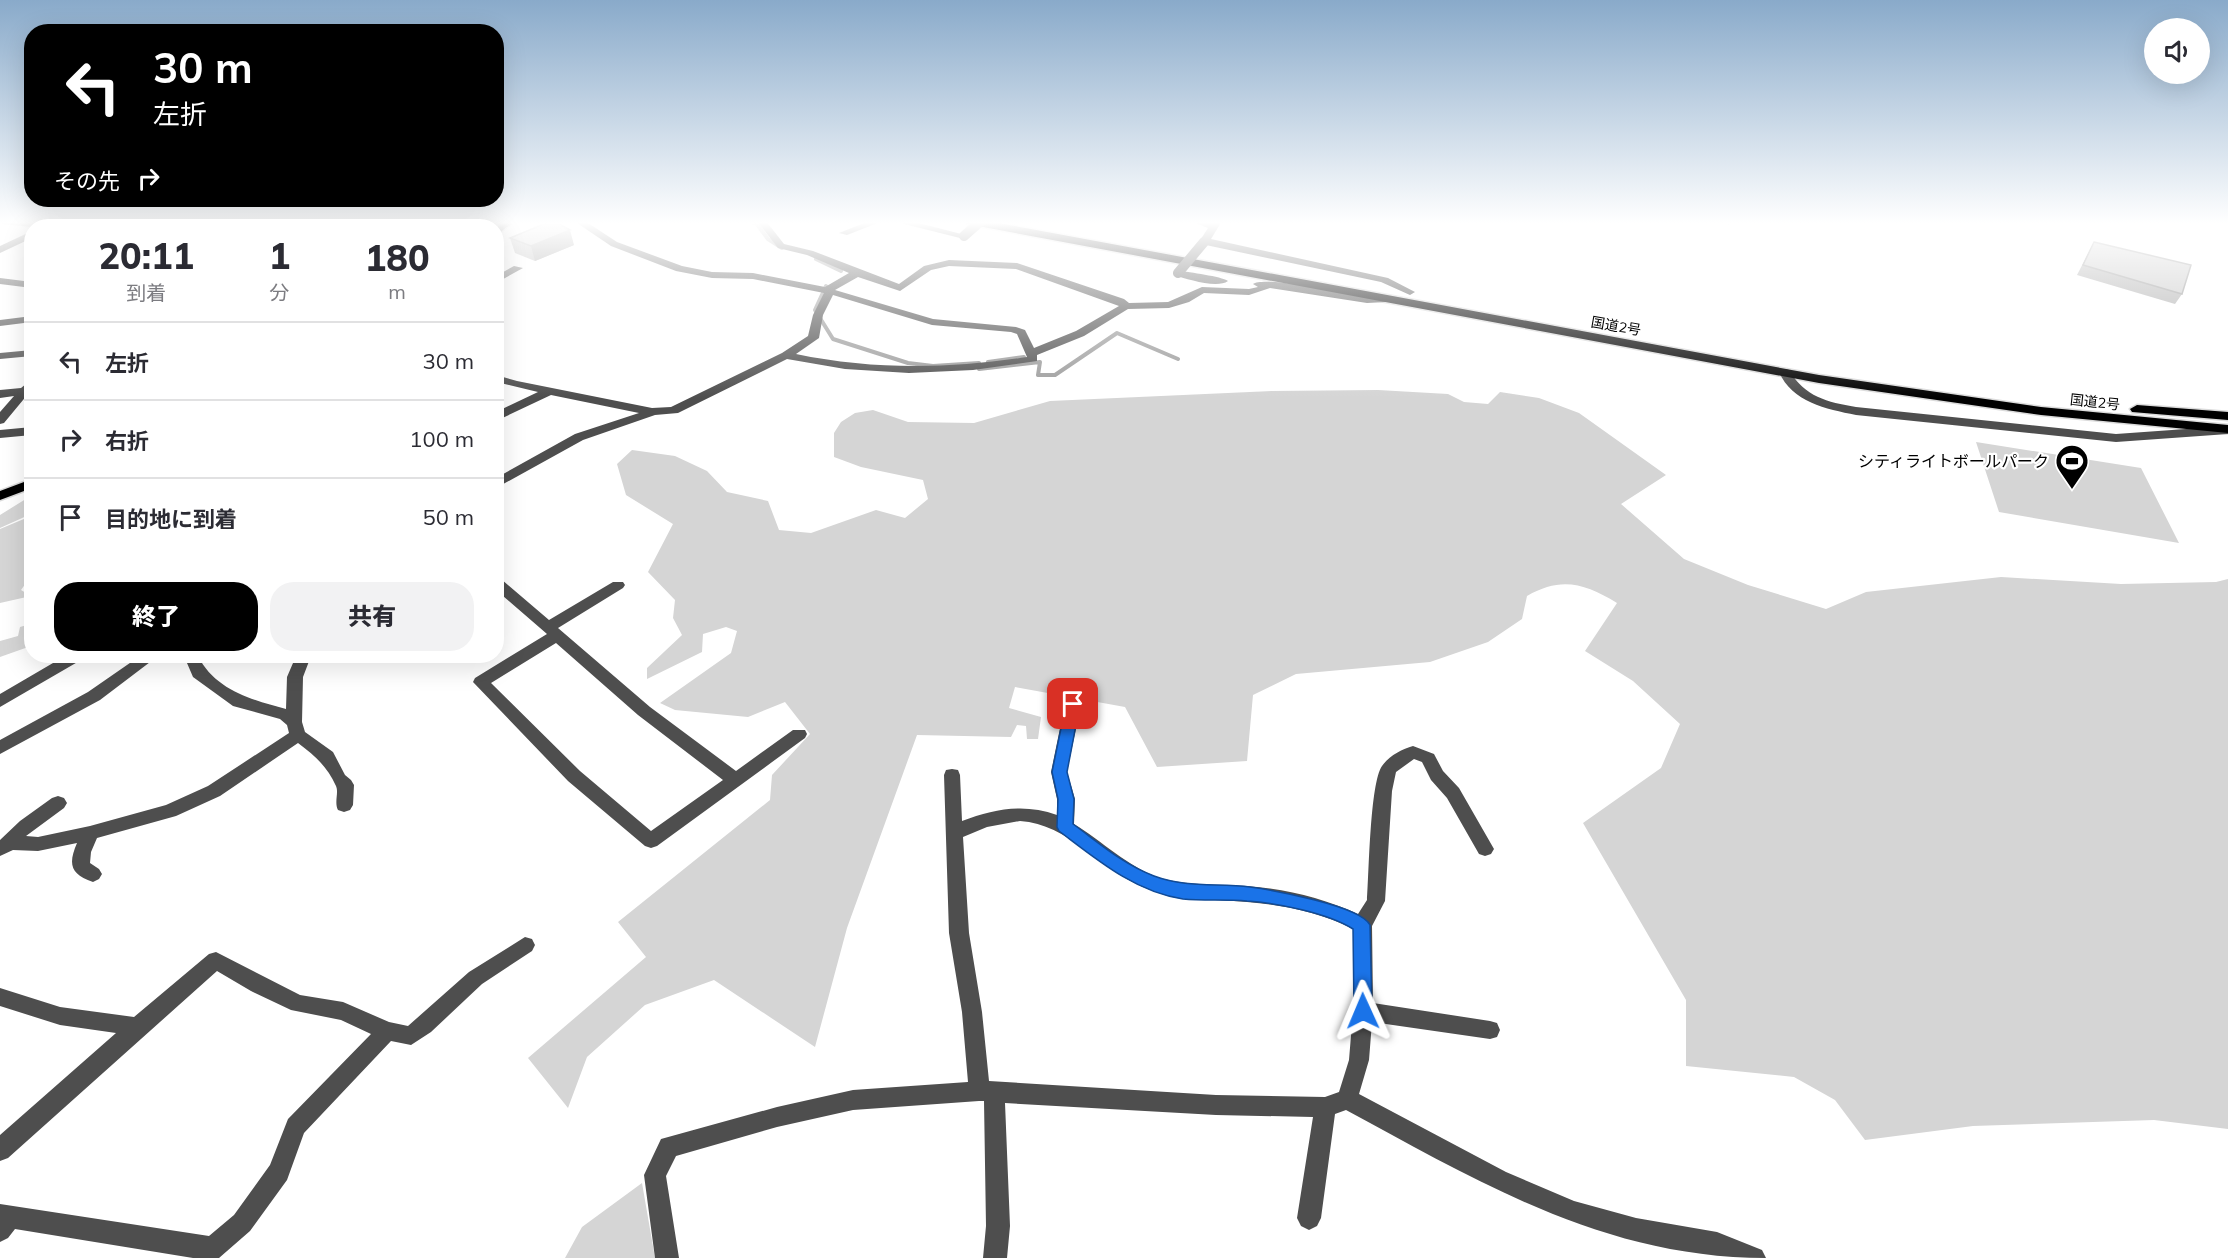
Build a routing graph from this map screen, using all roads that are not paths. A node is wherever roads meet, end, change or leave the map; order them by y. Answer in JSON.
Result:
{"nodes":[{"id":1,"x":772,"y":280,"type":"edge"},
{"id":2,"x":844,"y":280,"type":"edge"},
{"id":3,"x":876,"y":280,"type":"edge"},
{"id":4,"x":912,"y":280,"type":"edge"},
{"id":5,"x":1060,"y":280,"type":"edge"},
{"id":6,"x":1211,"y":280,"type":"edge"},
{"id":7,"x":1282,"y":280,"type":"edge"},
{"id":8,"x":1343,"y":280,"type":"edge"},
{"id":9,"x":1383,"y":280,"type":"edge"},
{"id":10,"x":0,"y":281,"type":"edge"},
{"id":11,"x":24,"y":284,"type":"edge"},
{"id":12,"x":1268,"y":285,"type":"junction"},
{"id":13,"x":826,"y":290,"type":"junction"},
{"id":14,"x":1410,"y":292,"type":"junction"},
{"id":15,"x":1386,"y":299,"type":"junction"},
{"id":16,"x":1126,"y":306,"type":"junction"},
{"id":17,"x":24,"y":320,"type":"edge"},
{"id":18,"x":0,"y":323,"type":"edge"},
{"id":19,"x":1031,"y":353,"type":"junction"},
{"id":20,"x":24,"y":354,"type":"edge"},
{"id":21,"x":786,"y":355,"type":"junction"},
{"id":22,"x":0,"y":356,"type":"edge"},
{"id":23,"x":1785,"y":372,"type":"junction"},
{"id":24,"x":504,"y":380,"type":"edge"},
{"id":25,"x":24,"y":389,"type":"edge"},
{"id":26,"x":548,"y":392,"type":"junction"},
{"id":27,"x":0,"y":394,"type":"edge"},
{"id":28,"x":24,"y":394,"type":"edge"},
{"id":29,"x":652,"y":412,"type":"junction"},
{"id":30,"x":504,"y":413,"type":"edge"},
{"id":31,"x":2228,"y":416,"type":"edge"},
{"id":32,"x":0,"y":420,"type":"edge"},
{"id":33,"x":2228,"y":430,"type":"edge"},
{"id":34,"x":24,"y":432,"type":"edge"},
{"id":35,"x":0,"y":434,"type":"edge"},
{"id":36,"x":24,"y":477,"type":"edge"},
{"id":37,"x":504,"y":479,"type":"edge"},
{"id":38,"x":24,"y":486,"type":"edge"},
{"id":39,"x":0,"y":487,"type":"edge"},
{"id":40,"x":0,"y":496,"type":"edge"},
{"id":41,"x":618,"y":585,"type":"dead end"},
{"id":42,"x":504,"y":589,"type":"edge"},
{"id":43,"x":553,"y":631,"type":"junction"},
{"id":44,"x":64,"y":663,"type":"edge"},
{"id":45,"x":140,"y":663,"type":"edge"},
{"id":46,"x":194,"y":663,"type":"edge"},
{"id":47,"x":301,"y":663,"type":"edge"},
{"id":48,"x":0,"y":701,"type":"edge"},
{"id":49,"x":1073,"y":704,"type":"dead end"},
{"id":50,"x":296,"y":729,"type":"junction"},
{"id":51,"x":799,"y":734,"type":"dead end"},
{"id":52,"x":0,"y":748,"type":"edge"},
{"id":53,"x":952,"y":775,"type":"dead end"},
{"id":54,"x":737,"y":781,"type":"junction"},
{"id":55,"x":58,"y":803,"type":"dead end"},
{"id":56,"x":345,"y":805,"type":"dead end"},
{"id":57,"x":1065,"y":827,"type":"junction"},
{"id":58,"x":90,"y":833,"type":"junction"},
{"id":59,"x":954,"y":833,"type":"junction"},
{"id":60,"x":5,"y":846,"type":"edge"},
{"id":61,"x":1485,"y":849,"type":"dead end"},
{"id":62,"x":93,"y":874,"type":"dead end"},
{"id":63,"x":1362,"y":925,"type":"junction"},
{"id":64,"x":525,"y":945,"type":"dead end"},
{"id":65,"x":0,"y":997,"type":"edge"},
{"id":66,"x":1363,"y":1011,"type":"junction"},
{"id":67,"x":137,"y":1027,"type":"junction"},
{"id":68,"x":1490,"y":1030,"type":"dead end"},
{"id":69,"x":387,"y":1031,"type":"junction"},
{"id":70,"x":986,"y":1091,"type":"junction"},
{"id":71,"x":1347,"y":1099,"type":"junction"},
{"id":72,"x":1325,"y":1107,"type":"junction"},
{"id":73,"x":0,"y":1150,"type":"edge"},
{"id":74,"x":1309,"y":1218,"type":"dead end"},
{"id":75,"x":3,"y":1221,"type":"edge"},
{"id":76,"x":208,"y":1253,"type":"edge"},
{"id":77,"x":667,"y":1258,"type":"edge"},
{"id":78,"x":995,"y":1258,"type":"edge"},
{"id":79,"x":1754,"y":1258,"type":"edge"}],
"edges":[{"from":1,"to":13,"type":"street"},
{"from":2,"to":13,"type":"street"},
{"from":3,"to":4,"type":"street"},
{"from":5,"to":16,"type":"street"},
{"from":6,"to":12,"type":"street","bridge":true},
{"from":7,"to":15,"type":"highway","name":"国道2号"},
{"from":8,"to":14,"type":"highway","name":"国道2号"},
{"from":9,"to":14,"type":"street"},
{"from":10,"to":11,"type":"street"},
{"from":12,"to":15,"type":"street"},
{"from":12,"to":16,"type":"street"},
{"from":13,"to":19,"type":"street"},
{"from":13,"to":21,"type":"street"},
{"from":14,"to":31,"type":"highway","name":"国道2号"},
{"from":15,"to":23,"type":"highway","name":"国道2号"},
{"from":16,"to":19,"type":"street"},
{"from":17,"to":18,"type":"street"},
{"from":19,"to":21,"type":"street"},
{"from":20,"to":22,"type":"street"},
{"from":21,"to":29,"type":"street"},
{"from":23,"to":33,"type":"highway","name":"国道2号"},
{"from":23,"to":33,"type":"street"},
{"from":24,"to":26,"type":"street"},
{"from":25,"to":27,"type":"street"},
{"from":26,"to":29,"type":"street"},
{"from":26,"to":30,"type":"street"},
{"from":28,"to":32,"type":"street"},
{"from":29,"to":37,"type":"street"},
{"from":34,"to":35,"type":"street"},
{"from":36,"to":39,"type":"main road"},
{"from":38,"to":40,"type":"main road"},
{"from":41,"to":43,"type":"street"},
{"from":42,"to":43,"type":"street"},
{"from":43,"to":54,"type":"street"},
{"from":43,"to":54,"type":"street"},
{"from":44,"to":48,"type":"street"},
{"from":45,"to":52,"type":"street"},
{"from":46,"to":50,"type":"street"},
{"from":47,"to":50,"type":"street"},
{"from":49,"to":57,"type":"street"},
{"from":50,"to":56,"type":"street"},
{"from":50,"to":58,"type":"street"},
{"from":51,"to":54,"type":"street"},
{"from":53,"to":59,"type":"street"},
{"from":55,"to":60,"type":"street"},
{"from":57,"to":59,"type":"street"},
{"from":57,"to":63,"type":"street"},
{"from":58,"to":60,"type":"street"},
{"from":58,"to":62,"type":"street"},
{"from":59,"to":70,"type":"street"},
{"from":61,"to":63,"type":"street"},
{"from":63,"to":66,"type":"street"},
{"from":64,"to":69,"type":"street"},
{"from":65,"to":67,"type":"street"},
{"from":66,"to":68,"type":"street"},
{"from":66,"to":71,"type":"street"},
{"from":67,"to":69,"type":"street"},
{"from":67,"to":73,"type":"street"},
{"from":69,"to":76,"type":"street"},
{"from":70,"to":72,"type":"street"},
{"from":70,"to":77,"type":"street"},
{"from":70,"to":78,"type":"street"},
{"from":71,"to":72,"type":"street"},
{"from":71,"to":79,"type":"street"},
{"from":72,"to":74,"type":"street"},
{"from":75,"to":76,"type":"street"}]}
